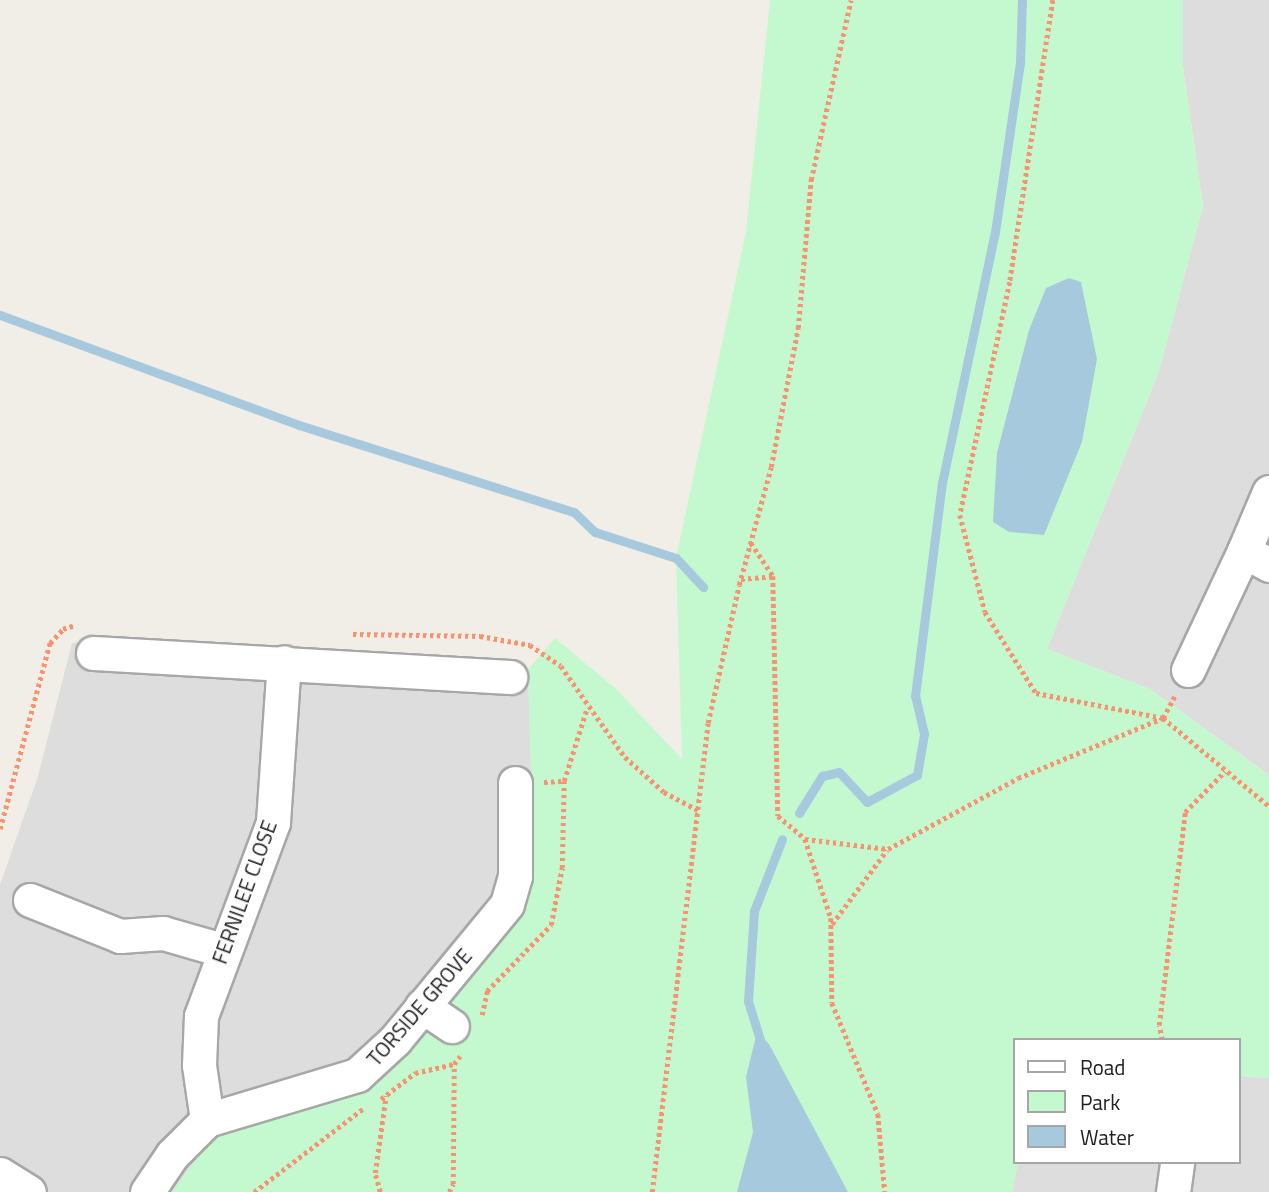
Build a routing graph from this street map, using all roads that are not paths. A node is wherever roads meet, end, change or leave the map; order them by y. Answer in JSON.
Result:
{"nodes":[{"id":1,"x":1269,"y":492,"type":"edge"},
{"id":2,"x":1257,"y":558,"type":"edge"},
{"id":3,"x":93,"y":653,"type":"dead end"},
{"id":4,"x":284,"y":662,"type":"junction"},
{"id":5,"x":1188,"y":670,"type":"road end"},
{"id":6,"x":510,"y":677,"type":"dead end"},
{"id":7,"x":515,"y":783,"type":"dead end"},
{"id":8,"x":30,"y":900,"type":"dead end"},
{"id":9,"x":222,"y":950,"type":"junction"},
{"id":10,"x":422,"y":1006,"type":"junction"},
{"id":11,"x":452,"y":1026,"type":"dead end"},
{"id":12,"x":207,"y":1120,"type":"junction"},
{"id":13,"x":1177,"y":1164,"type":"edge"},
{"id":14,"x":0,"y":1174,"type":"edge"},
{"id":15,"x":29,"y":1192,"type":"edge"},
{"id":16,"x":147,"y":1192,"type":"edge"},
{"id":17,"x":1173,"y":1192,"type":"edge"}],
"edges":[{"from":1,"to":2,"type":"street"},
{"from":2,"to":5,"type":"street"},
{"from":3,"to":4,"type":"street"},
{"from":4,"to":6,"type":"street"},
{"from":4,"to":9,"type":"street","name":"FERNILEE CLOSE"},
{"from":7,"to":10,"type":"street","name":"TORSIDE GROVE"},
{"from":8,"to":9,"type":"street"},
{"from":9,"to":12,"type":"street","name":"FERNILEE CLOSE"},
{"from":10,"to":11,"type":"street"},
{"from":10,"to":12,"type":"street","name":"TORSIDE GROVE"},
{"from":12,"to":16,"type":"street","name":"TORSIDE GROVE"},
{"from":13,"to":17,"type":"street"},
{"from":14,"to":15,"type":"street"}]}
